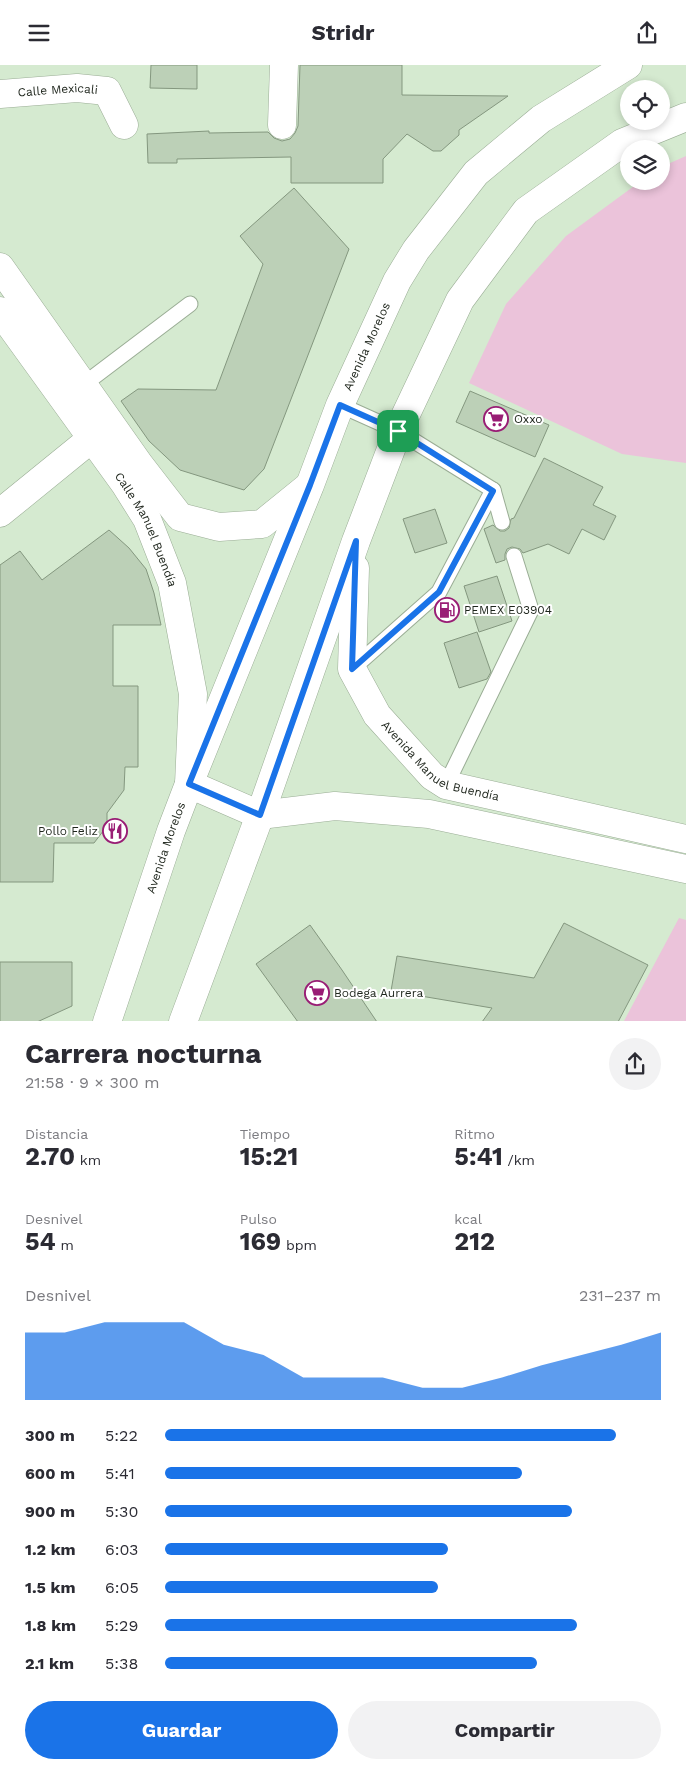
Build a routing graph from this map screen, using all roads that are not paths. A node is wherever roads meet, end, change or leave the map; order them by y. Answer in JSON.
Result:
{"nodes":[{"id":1,"x":284,"y":65,"type":"edge"},
{"id":2,"x":628,"y":65,"type":"edge"},
{"id":3,"x":0,"y":94,"type":"edge"},
{"id":4,"x":686,"y":117,"type":"edge"},
{"id":5,"x":124,"y":125,"type":"dead end"},
{"id":6,"x":282,"y":125,"type":"dead end"},
{"id":7,"x":0,"y":267,"type":"edge"},
{"id":8,"x":190,"y":304,"type":"dead end"},
{"id":9,"x":0,"y":311,"type":"edge"},
{"id":10,"x":83,"y":385,"type":"junction"},
{"id":11,"x":340,"y":405,"type":"junction"},
{"id":12,"x":398,"y":431,"type":"junction"},
{"id":13,"x":91,"y":439,"type":"junction"},
{"id":14,"x":310,"y":485,"type":"junction"},
{"id":15,"x":493,"y":491,"type":"junction"},
{"id":16,"x":0,"y":513,"type":"edge"},
{"id":17,"x":502,"y":522,"type":"dead end"},
{"id":18,"x":356,"y":541,"type":"junction"},
{"id":19,"x":514,"y":557,"type":"dead end"},
{"id":20,"x":352,"y":669,"type":"junction"},
{"id":21,"x":189,"y":784,"type":"junction"},
{"id":22,"x":446,"y":785,"type":"junction"},
{"id":23,"x":260,"y":815,"type":"junction"},
{"id":24,"x":686,"y":839,"type":"edge"},
{"id":25,"x":686,"y":869,"type":"edge"},
{"id":26,"x":108,"y":1021,"type":"edge"},
{"id":27,"x":183,"y":1021,"type":"edge"}],
"edges":[{"from":1,"to":6,"type":"street"},
{"from":2,"to":11,"type":"street","name":"Avenida Morelos"},
{"from":3,"to":5,"type":"street","name":"Calle Mexicali"},
{"from":4,"to":12,"type":"street"},
{"from":7,"to":10,"type":"street","name":"Calle Manuel Buendía"},
{"from":8,"to":10,"type":"lane"},
{"from":9,"to":13,"type":"street","name":"Calle Manuel Buendía"},
{"from":10,"to":14,"type":"street","name":"Calle Manuel Buendía"},
{"from":11,"to":12,"type":"lane"},
{"from":11,"to":14,"type":"street","name":"Avenida Morelos"},
{"from":12,"to":15,"type":"lane"},
{"from":12,"to":18,"type":"street"},
{"from":13,"to":16,"type":"street"},
{"from":13,"to":21,"type":"street","name":"Calle Manuel Buendía"},
{"from":14,"to":21,"type":"street","name":"Avenida Morelos"},
{"from":15,"to":17,"type":"lane"},
{"from":15,"to":20,"type":"lane"},
{"from":18,"to":20,"type":"street"},
{"from":18,"to":23,"type":"street"},
{"from":19,"to":22,"type":"lane"},
{"from":20,"to":22,"type":"street","name":"Avenida Manuel Buendía"},
{"from":21,"to":23,"type":"street"},
{"from":21,"to":26,"type":"street","name":"Avenida Morelos"},
{"from":22,"to":24,"type":"street","name":"Avenida Manuel Buendía"},
{"from":23,"to":25,"type":"street"},
{"from":23,"to":27,"type":"street"}]}
